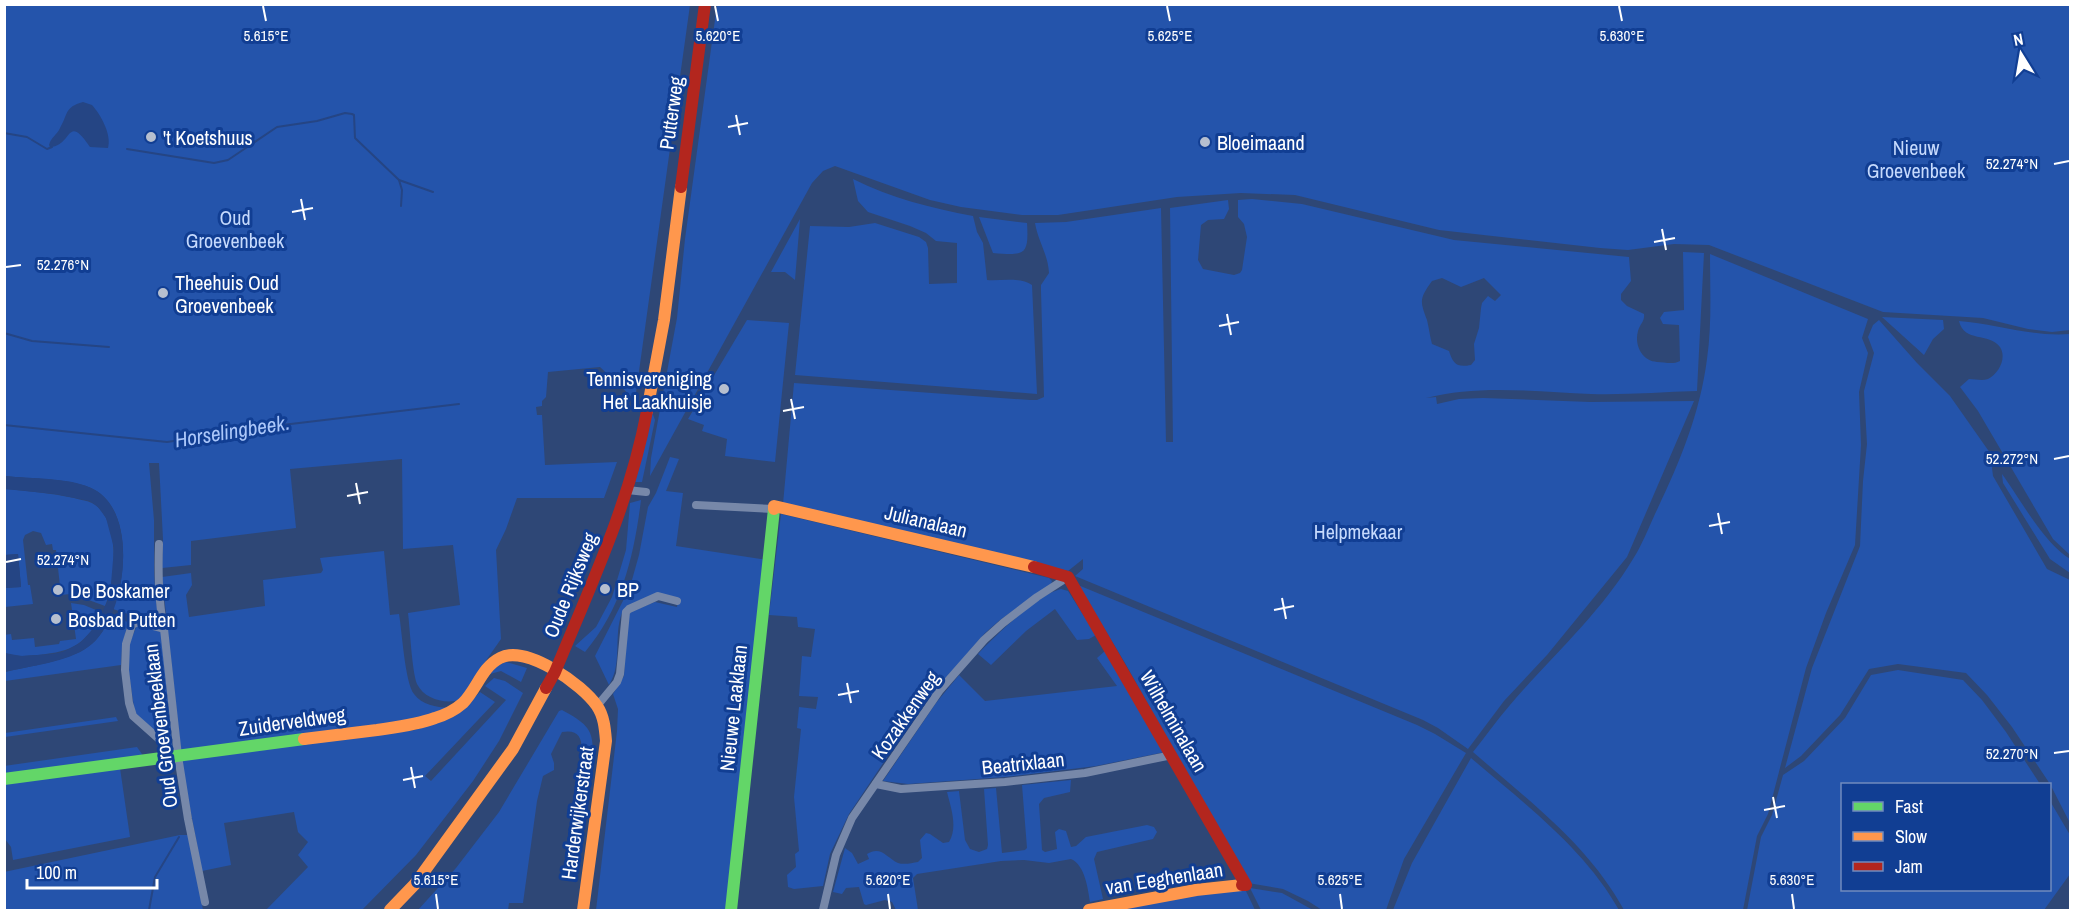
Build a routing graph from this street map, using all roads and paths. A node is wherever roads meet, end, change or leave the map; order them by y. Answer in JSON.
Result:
{"nodes":[{"id":1,"x":705,"y":4,"type":"edge"},
{"id":2,"x":675,"y":227,"type":"joint"},
{"id":3,"x":627,"y":490,"type":"junction"},
{"id":4,"x":646,"y":492,"type":"dead end"},
{"id":5,"x":696,"y":505,"type":"dead end"},
{"id":6,"x":774,"y":508,"type":"junction"},
{"id":7,"x":159,"y":544,"type":"dead end"},
{"id":8,"x":1068,"y":577,"type":"junction"},
{"id":9,"x":677,"y":601,"type":"dead end"},
{"id":10,"x":165,"y":630,"type":"junction"},
{"id":11,"x":555,"y":672,"type":"junction"},
{"id":12,"x":597,"y":706,"type":"junction"},
{"id":13,"x":1173,"y":755,"type":"junction"},
{"id":14,"x":178,"y":756,"type":"junction"},
{"id":15,"x":4,"y":779,"type":"edge"},
{"id":16,"x":876,"y":784,"type":"junction"},
{"id":17,"x":1246,"y":885,"type":"joint"},
{"id":18,"x":205,"y":902,"type":"dead end"},
{"id":19,"x":390,"y":910,"type":"edge"},
{"id":20,"x":583,"y":910,"type":"edge"},
{"id":21,"x":731,"y":910,"type":"edge"},
{"id":22,"x":823,"y":910,"type":"edge"},
{"id":23,"x":1097,"y":910,"type":"edge"}],
"edges":[{"from":1,"to":2,"type":"street","name":"Putterweg"},
{"from":2,"to":3,"type":"street","name":"Oude Rijksweg"},
{"from":3,"to":4,"type":"street"},
{"from":3,"to":11,"type":"street","name":"Oude Rijksweg"},
{"from":5,"to":6,"type":"street"},
{"from":6,"to":8,"type":"street","name":"Julianalaan"},
{"from":6,"to":21,"type":"street","name":"Nieuwe Laaklaan"},
{"from":7,"to":10,"type":"street","name":"Oud Groevenbeeklaan"},
{"from":8,"to":13,"type":"street","name":"Wilhelminalaan"},
{"from":8,"to":16,"type":"street","name":"Kozakkenweg"},
{"from":9,"to":12,"type":"street"},
{"from":10,"to":14,"type":"street","name":"Oud Groevenbeeklaan"},
{"from":10,"to":14,"type":"street"},
{"from":11,"to":12,"type":"street","name":"Harderwijkerstraat"},
{"from":11,"to":14,"type":"street","name":"Zuiderveldweg"},
{"from":11,"to":19,"type":"street","name":"Oude Rijksweg"},
{"from":12,"to":20,"type":"street","name":"Harderwijkerstraat"},
{"from":13,"to":16,"type":"street","name":"Beatrixlaan"},
{"from":13,"to":17,"type":"street","name":"Wilhelminalaan"},
{"from":14,"to":15,"type":"street","name":"Zuiderveldweg"},
{"from":14,"to":18,"type":"street","name":"Oud Groevenbeeklaan"},
{"from":16,"to":22,"type":"street","name":"Kozakkenweg"},
{"from":17,"to":23,"type":"street","name":"van Eeghenlaan"}]}
